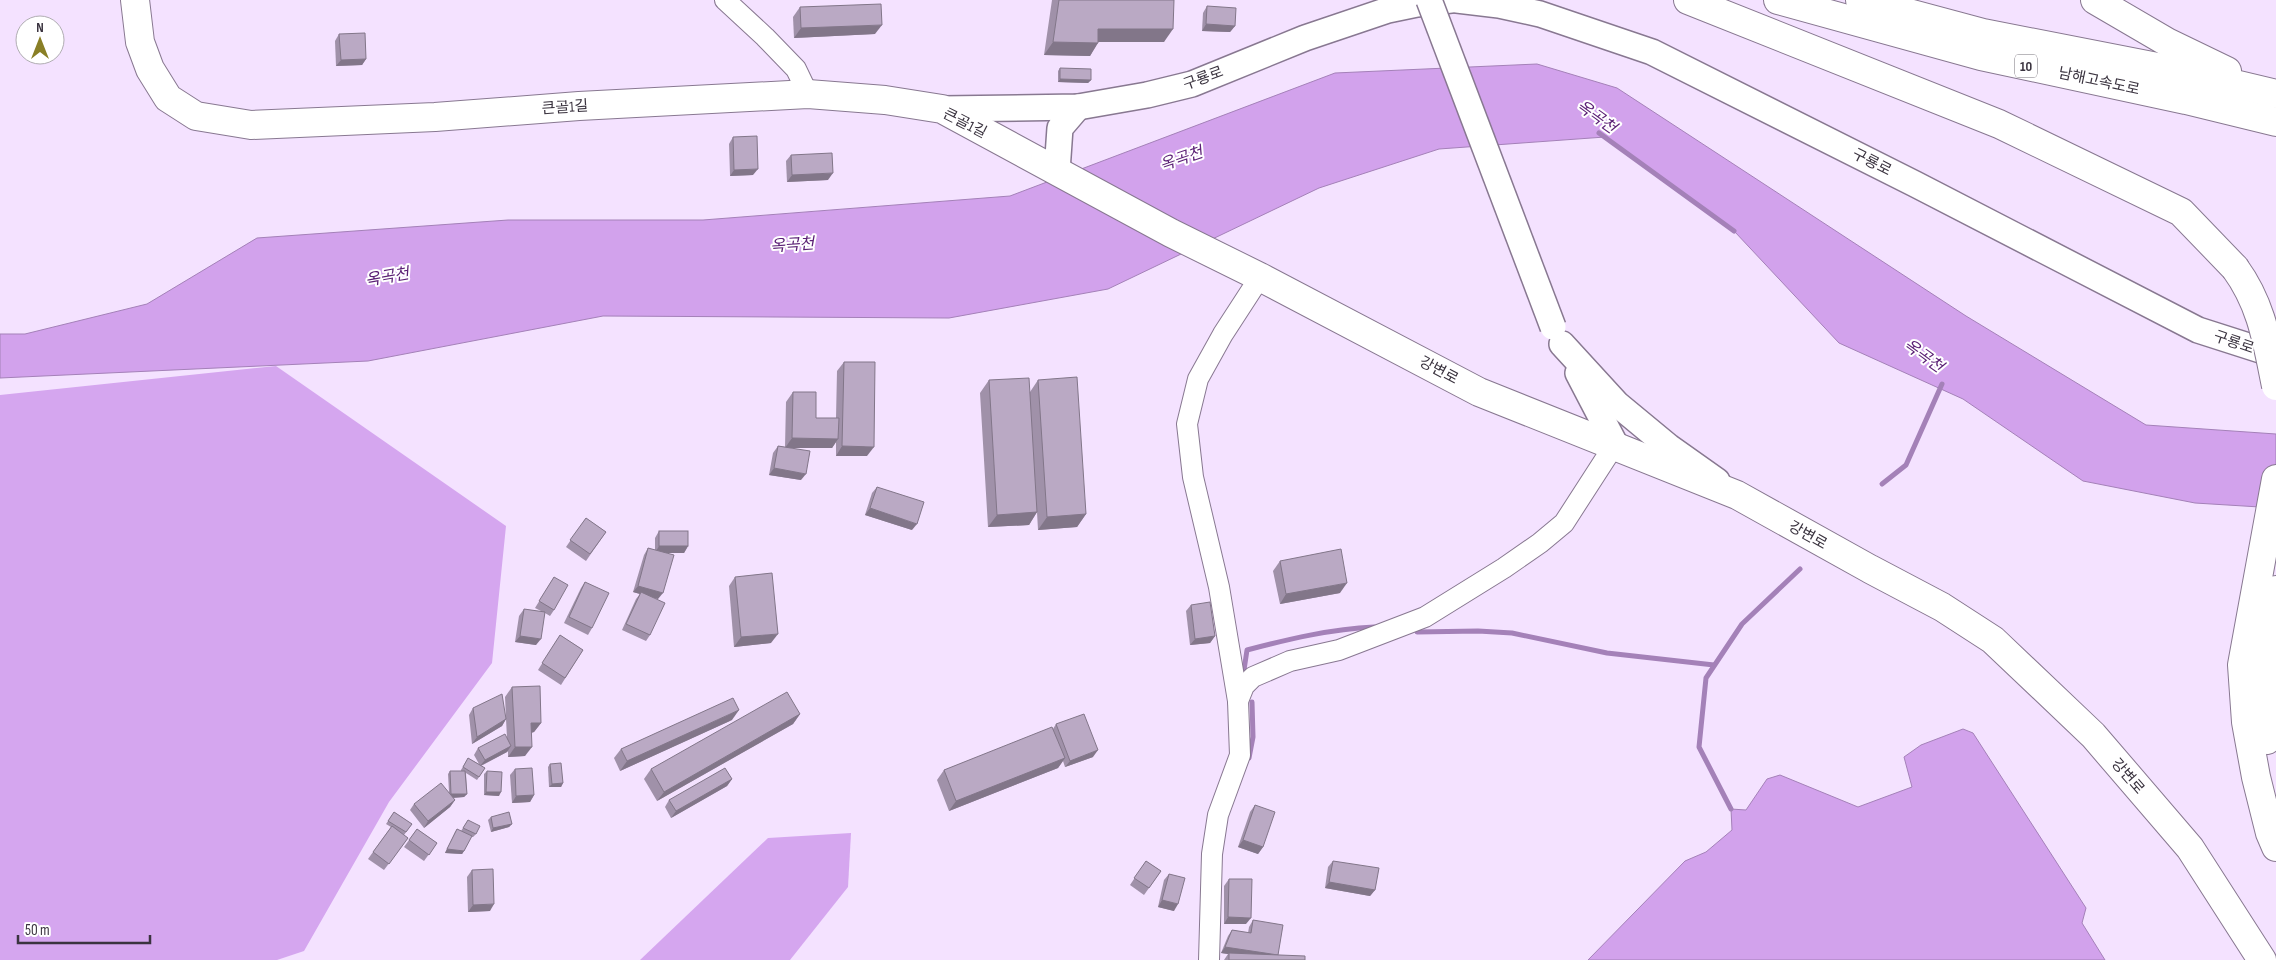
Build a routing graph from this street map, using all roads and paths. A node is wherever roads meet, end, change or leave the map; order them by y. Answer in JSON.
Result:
{"nodes":[{"id":1,"x":135,"y":0,"type":"edge"},
{"id":2,"x":725,"y":0,"type":"edge"},
{"id":3,"x":1429,"y":0,"type":"edge"},
{"id":4,"x":1455,"y":0,"type":"edge"},
{"id":5,"x":1688,"y":0,"type":"edge"},
{"id":6,"x":1778,"y":0,"type":"edge"},
{"id":7,"x":1860,"y":0,"type":"edge"},
{"id":8,"x":2095,"y":0,"type":"edge"},
{"id":9,"x":2274,"y":93,"type":"edge"},
{"id":10,"x":808,"y":94,"type":"junction"},
{"id":11,"x":1078,"y":107,"type":"junction"},
{"id":12,"x":942,"y":110,"type":"junction"},
{"id":13,"x":2276,"y":122,"type":"edge"},
{"id":14,"x":1057,"y":171,"type":"junction"},
{"id":15,"x":1236,"y":266,"type":"joint"},
{"id":16,"x":1260,"y":277,"type":"junction"},
{"id":17,"x":1558,"y":335,"type":"junction"},
{"id":18,"x":2276,"y":355,"type":"edge"},
{"id":19,"x":2276,"y":386,"type":"edge"},
{"id":20,"x":1615,"y":444,"type":"junction"},
{"id":21,"x":2276,"y":479,"type":"edge"},
{"id":22,"x":1737,"y":495,"type":"junction"},
{"id":23,"x":2266,"y":603,"type":"edge"},
{"id":24,"x":1238,"y":701,"type":"junction"},
{"id":25,"x":2276,"y":786,"type":"edge"},
{"id":26,"x":2276,"y":847,"type":"edge"},
{"id":27,"x":1208,"y":960,"type":"edge"},
{"id":28,"x":2262,"y":960,"type":"edge"}],
"edges":[{"from":1,"to":10,"type":"main road","name":"큰골1길"},
{"from":2,"to":10,"type":"street"},
{"from":3,"to":17,"type":"street","bridge":true},
{"from":4,"to":11,"type":"street","name":"구룡로"},
{"from":4,"to":18,"type":"street","name":"구룡로"},
{"from":5,"to":19,"type":"main road","bridge":true},
{"from":6,"to":13,"type":"main road","name":"남해고속도로","number":"10"},
{"from":7,"to":9,"type":"main road","name":"남해고속도로","number":"10"},
{"from":8,"to":9,"type":"main road"},
{"from":10,"to":12,"type":"main road","name":"큰골1길"},
{"from":11,"to":12,"type":"street","name":"구룡로"},
{"from":11,"to":14,"type":"street"},
{"from":12,"to":14,"type":"main road","name":"큰골1길"},
{"from":14,"to":15,"type":"main road","name":"큰골1길"},
{"from":15,"to":16,"type":"main road","name":"강변로"},
{"from":16,"to":20,"type":"main road","name":"강변로"},
{"from":16,"to":24,"type":"street"},
{"from":17,"to":20,"type":"street"},
{"from":17,"to":22,"type":"street"},
{"from":20,"to":22,"type":"main road","name":"강변로"},
{"from":20,"to":24,"type":"street"},
{"from":21,"to":23,"type":"main road"},
{"from":22,"to":28,"type":"main road","name":"강변로"},
{"from":23,"to":25,"type":"main road"},
{"from":23,"to":26,"type":"main road"},
{"from":24,"to":27,"type":"street"}]}
